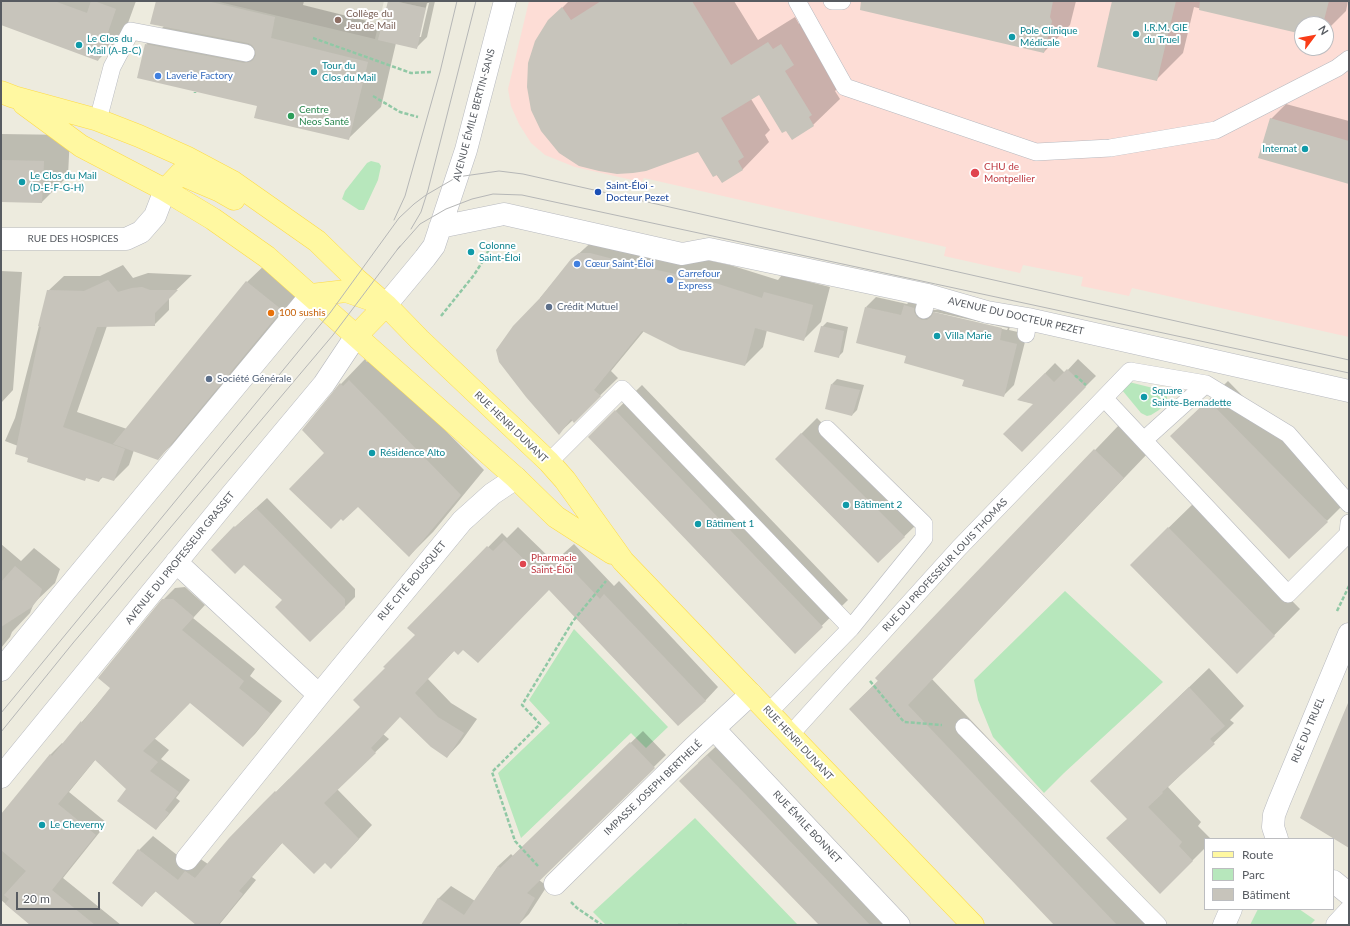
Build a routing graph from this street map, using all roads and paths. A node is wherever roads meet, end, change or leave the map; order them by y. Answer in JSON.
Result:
{"nodes":[{"id":1,"x":504,"y":1,"type":"edge"},
{"id":2,"x":796,"y":1,"type":"edge"},
{"id":3,"x":832,"y":1,"type":"edge"},
{"id":4,"x":842,"y":1,"type":"edge"},
{"id":5,"x":313,"y":38,"type":"dead end"},
{"id":6,"x":246,"y":53,"type":"dead end"},
{"id":7,"x":1349,"y":58,"type":"edge"},
{"id":8,"x":432,"y":72,"type":"dead end"},
{"id":9,"x":7,"y":95,"type":"edge"},
{"id":10,"x":373,"y":96,"type":"dead end"},
{"id":11,"x":418,"y":117,"type":"dead end"},
{"id":12,"x":98,"y":120,"type":"junction"},
{"id":13,"x":165,"y":190,"type":"junction"},
{"id":14,"x":504,"y":214,"type":"junction"},
{"id":15,"x":297,"y":226,"type":"junction"},
{"id":16,"x":440,"y":227,"type":"junction"},
{"id":17,"x":1,"y":239,"type":"edge"},
{"id":18,"x":312,"y":295,"type":"junction"},
{"id":19,"x":386,"y":305,"type":"junction"},
{"id":20,"x":441,"y":316,"type":"dead end"},
{"id":21,"x":356,"y":336,"type":"junction"},
{"id":22,"x":1075,"y":377,"type":"dead end"},
{"id":23,"x":1206,"y":384,"type":"junction"},
{"id":24,"x":1087,"y":386,"type":"dead end"},
{"id":25,"x":1349,"y":391,"type":"edge"},
{"id":26,"x":1104,"y":398,"type":"junction"},
{"id":27,"x":827,"y":429,"type":"dead end"},
{"id":28,"x":1144,"y":440,"type":"junction"},
{"id":29,"x":549,"y":462,"type":"junction"},
{"id":30,"x":516,"y":478,"type":"junction"},
{"id":31,"x":1349,"y":504,"type":"edge"},
{"id":32,"x":1349,"y":523,"type":"edge"},
{"id":33,"x":623,"y":560,"type":"junction"},
{"id":34,"x":176,"y":562,"type":"junction"},
{"id":35,"x":851,"y":628,"type":"junction"},
{"id":36,"x":1349,"y":634,"type":"edge"},
{"id":37,"x":855,"y":663,"type":"junction"},
{"id":38,"x":1,"y":670,"type":"edge"},
{"id":39,"x":751,"y":694,"type":"junction"},
{"id":40,"x":318,"y":695,"type":"junction"},
{"id":41,"x":769,"y":712,"type":"junction"},
{"id":42,"x":964,"y":727,"type":"joint"},
{"id":43,"x":714,"y":729,"type":"junction"},
{"id":44,"x":790,"y":735,"type":"junction"},
{"id":45,"x":1,"y":777,"type":"edge"},
{"id":46,"x":1271,"y":835,"type":"edge"},
{"id":47,"x":187,"y":859,"type":"dead end"},
{"id":48,"x":1334,"y":882,"type":"edge"},
{"id":49,"x":554,"y":884,"type":"junction"},
{"id":50,"x":1349,"y":894,"type":"edge"},
{"id":51,"x":1231,"y":910,"type":"edge"},
{"id":52,"x":1349,"y":912,"type":"edge"},
{"id":53,"x":602,"y":925,"type":"edge"},
{"id":54,"x":678,"y":925,"type":"edge"},
{"id":55,"x":687,"y":925,"type":"edge"},
{"id":56,"x":899,"y":925,"type":"edge"},
{"id":57,"x":973,"y":925,"type":"edge"},
{"id":58,"x":1158,"y":925,"type":"edge"},
{"id":59,"x":1224,"y":925,"type":"edge"},
{"id":60,"x":1337,"y":925,"type":"edge"}],
"edges":[{"from":1,"to":16,"type":"street","name":"AVENUE ÉMILE BERTIN-SANS"},
{"from":2,"to":7,"type":"lane"},
{"from":3,"to":4,"type":"lane"},
{"from":5,"to":8,"type":"path"},
{"from":6,"to":12,"type":"lane"},
{"from":9,"to":12,"type":"main road","name":"RUE HENRI DUNANT"},
{"from":9,"to":13,"type":"main road","name":"RUE HENRI DUNANT"},
{"from":10,"to":11,"type":"path"},
{"from":12,"to":15,"type":"main road","name":"RUE HENRI DUNANT"},
{"from":13,"to":15,"type":"main road"},
{"from":13,"to":17,"type":"street","name":"RUE DES HOSPICES"},
{"from":13,"to":18,"type":"main road","name":"RUE HENRI DUNANT"},
{"from":14,"to":16,"type":"street"},
{"from":14,"to":20,"type":"path"},
{"from":14,"to":25,"type":"street","name":"AVENUE DU DOCTEUR PEZET"},
{"from":15,"to":19,"type":"main road","name":"RUE HENRI DUNANT"},
{"from":16,"to":19,"type":"street","name":"AVENUE ÉMILE BERTIN-SANS"},
{"from":18,"to":19,"type":"main road"},
{"from":18,"to":21,"type":"main road","name":"RUE HENRI DUNANT"},
{"from":18,"to":38,"type":"street"},
{"from":19,"to":21,"type":"main road"},
{"from":19,"to":29,"type":"main road","name":"RUE HENRI DUNANT"},
{"from":21,"to":30,"type":"main road","name":"RUE HENRI DUNANT"},
{"from":21,"to":34,"type":"street","name":"AVENUE DU PROFESSEUR GRASSET"},
{"from":22,"to":24,"type":"path"},
{"from":23,"to":26,"type":"lane","name":"RUE DU PROFESSEUR LOUIS THOMAS"},
{"from":23,"to":28,"type":"lane"},
{"from":23,"to":31,"type":"lane"},
{"from":26,"to":28,"type":"lane"},
{"from":26,"to":37,"type":"lane","name":"RUE DU PROFESSEUR LOUIS THOMAS"},
{"from":27,"to":35,"type":"lane"},
{"from":28,"to":32,"type":"lane"},
{"from":29,"to":33,"type":"main road","name":"RUE HENRI DUNANT"},
{"from":29,"to":35,"type":"lane"},
{"from":30,"to":33,"type":"main road","name":"RUE HENRI DUNANT"},
{"from":30,"to":40,"type":"street","name":"RUE CITÉ BOUSQUET"},
{"from":33,"to":39,"type":"main road","name":"RUE HENRI DUNANT"},
{"from":33,"to":49,"type":"path"},
{"from":34,"to":40,"type":"street"},
{"from":34,"to":45,"type":"street","name":"AVENUE DU PROFESSEUR GRASSET"},
{"from":35,"to":41,"type":"lane"},
{"from":36,"to":46,"type":"street","name":"RUE DU TRUEL"},
{"from":37,"to":42,"type":"path"},
{"from":37,"to":44,"type":"lane","name":"RUE DU PROFESSEUR LOUIS THOMAS"},
{"from":39,"to":41,"type":"main road","name":"RUE HENRI DUNANT"},
{"from":39,"to":43,"type":"street","name":"IMPASSE JOSEPH BERTHELÉ"},
{"from":40,"to":47,"type":"street","name":"RUE CITÉ BOUSQUET"},
{"from":41,"to":44,"type":"main road","name":"RUE HENRI DUNANT"},
{"from":42,"to":58,"type":"lane"},
{"from":43,"to":49,"type":"street","name":"IMPASSE JOSEPH BERTHELÉ"},
{"from":43,"to":56,"type":"street","name":"RUE ÉMILE BONNET"},
{"from":44,"to":57,"type":"main road","name":"RUE HENRI DUNANT"},
{"from":48,"to":50,"type":"street"},
{"from":49,"to":53,"type":"path"},
{"from":51,"to":59,"type":"street"},
{"from":52,"to":60,"type":"street"},
{"from":54,"to":55,"type":"path"}]}
